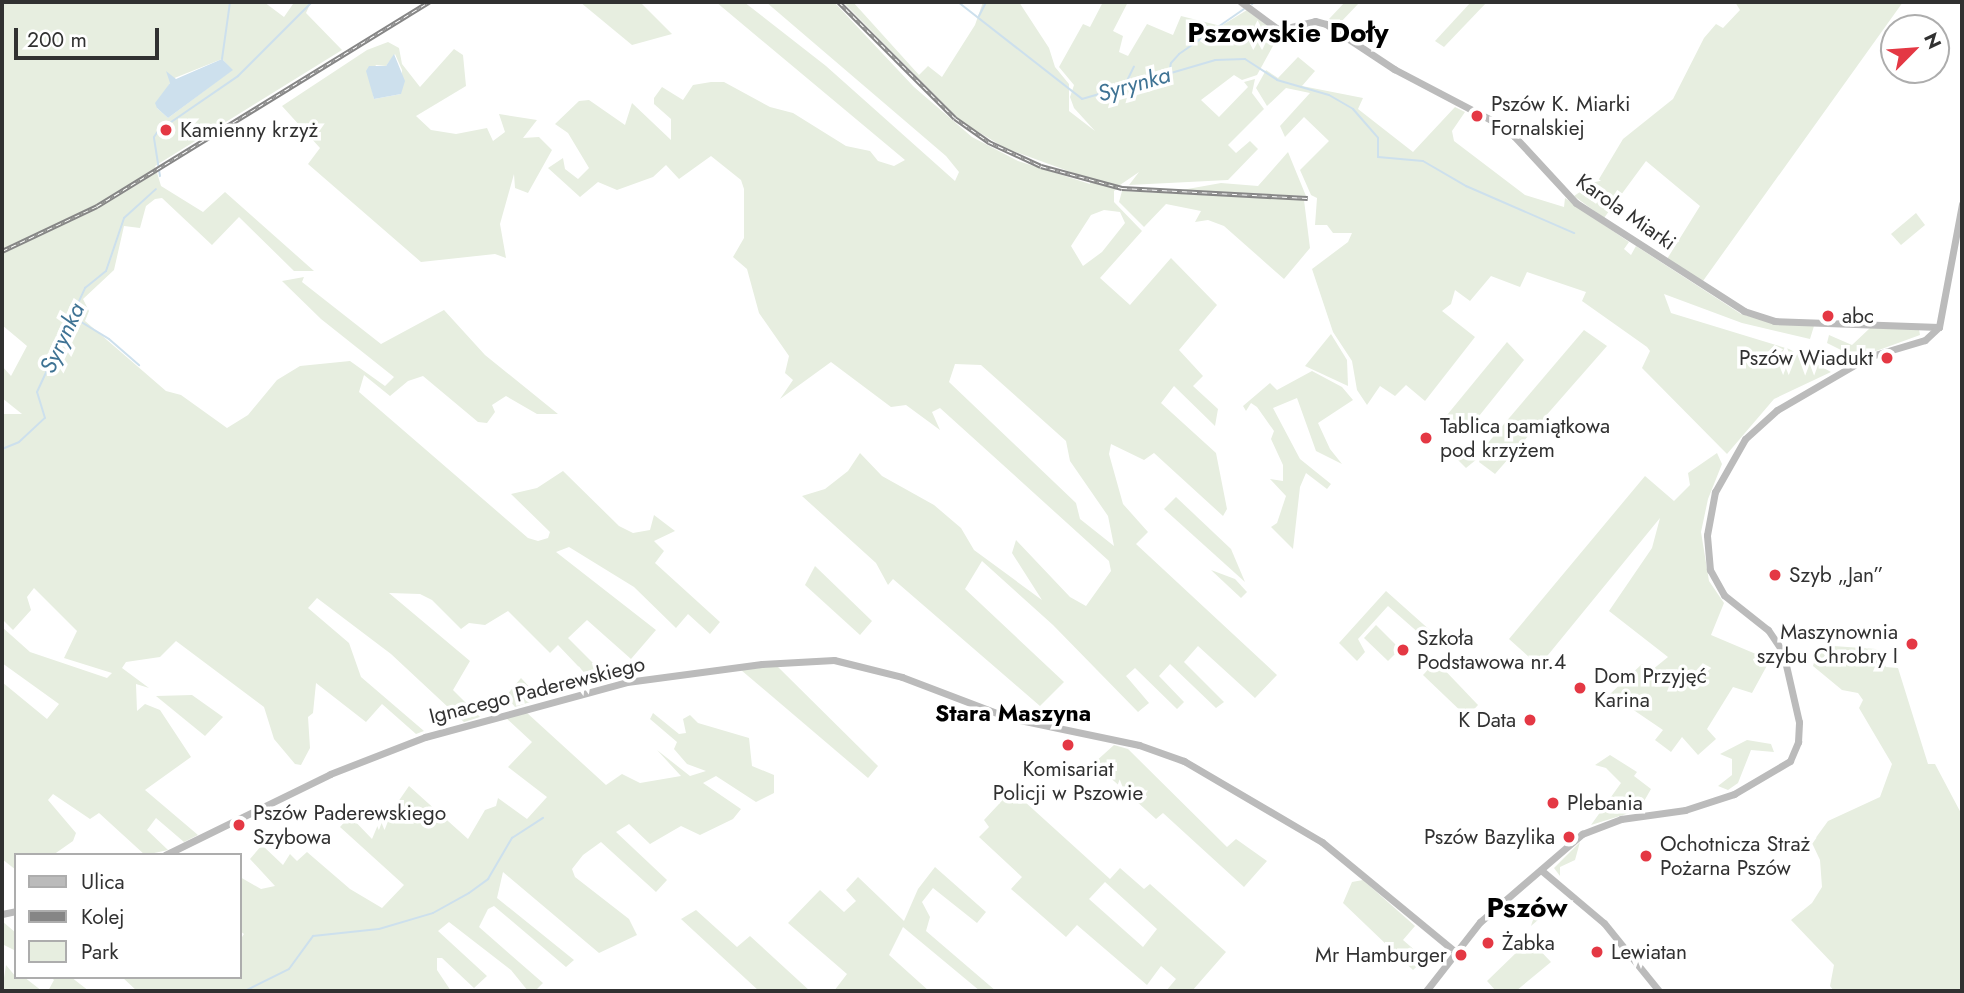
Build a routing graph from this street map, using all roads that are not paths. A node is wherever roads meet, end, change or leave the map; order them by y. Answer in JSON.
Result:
{"nodes":[{"id":1,"x":1241,"y":2,"type":"edge"},
{"id":2,"x":1962,"y":204,"type":"edge"},
{"id":3,"x":1916,"y":323,"type":"junction"},
{"id":4,"x":1939,"y":327,"type":"junction"},
{"id":5,"x":1928,"y":337,"type":"junction"},
{"id":6,"x":169,"y":853,"type":"edge"},
{"id":7,"x":1541,"y":870,"type":"junction"},
{"id":8,"x":1454,"y":951,"type":"junction"},
{"id":9,"x":1426,"y":991,"type":"edge"},
{"id":10,"x":1659,"y":991,"type":"edge"}],
"edges":[{"from":1,"to":3,"type":"street","name":"Karola Miarki"},
{"from":2,"to":4,"type":"street"},
{"from":3,"to":4,"type":"street","name":"Karola Miarki"},
{"from":3,"to":5,"type":"street"},
{"from":4,"to":5,"type":"street"},
{"from":5,"to":7,"type":"street"},
{"from":6,"to":8,"type":"street","name":"Ignacego Paderewskiego"},
{"from":7,"to":8,"type":"street"},
{"from":7,"to":10,"type":"street"},
{"from":8,"to":9,"type":"street"}]}
